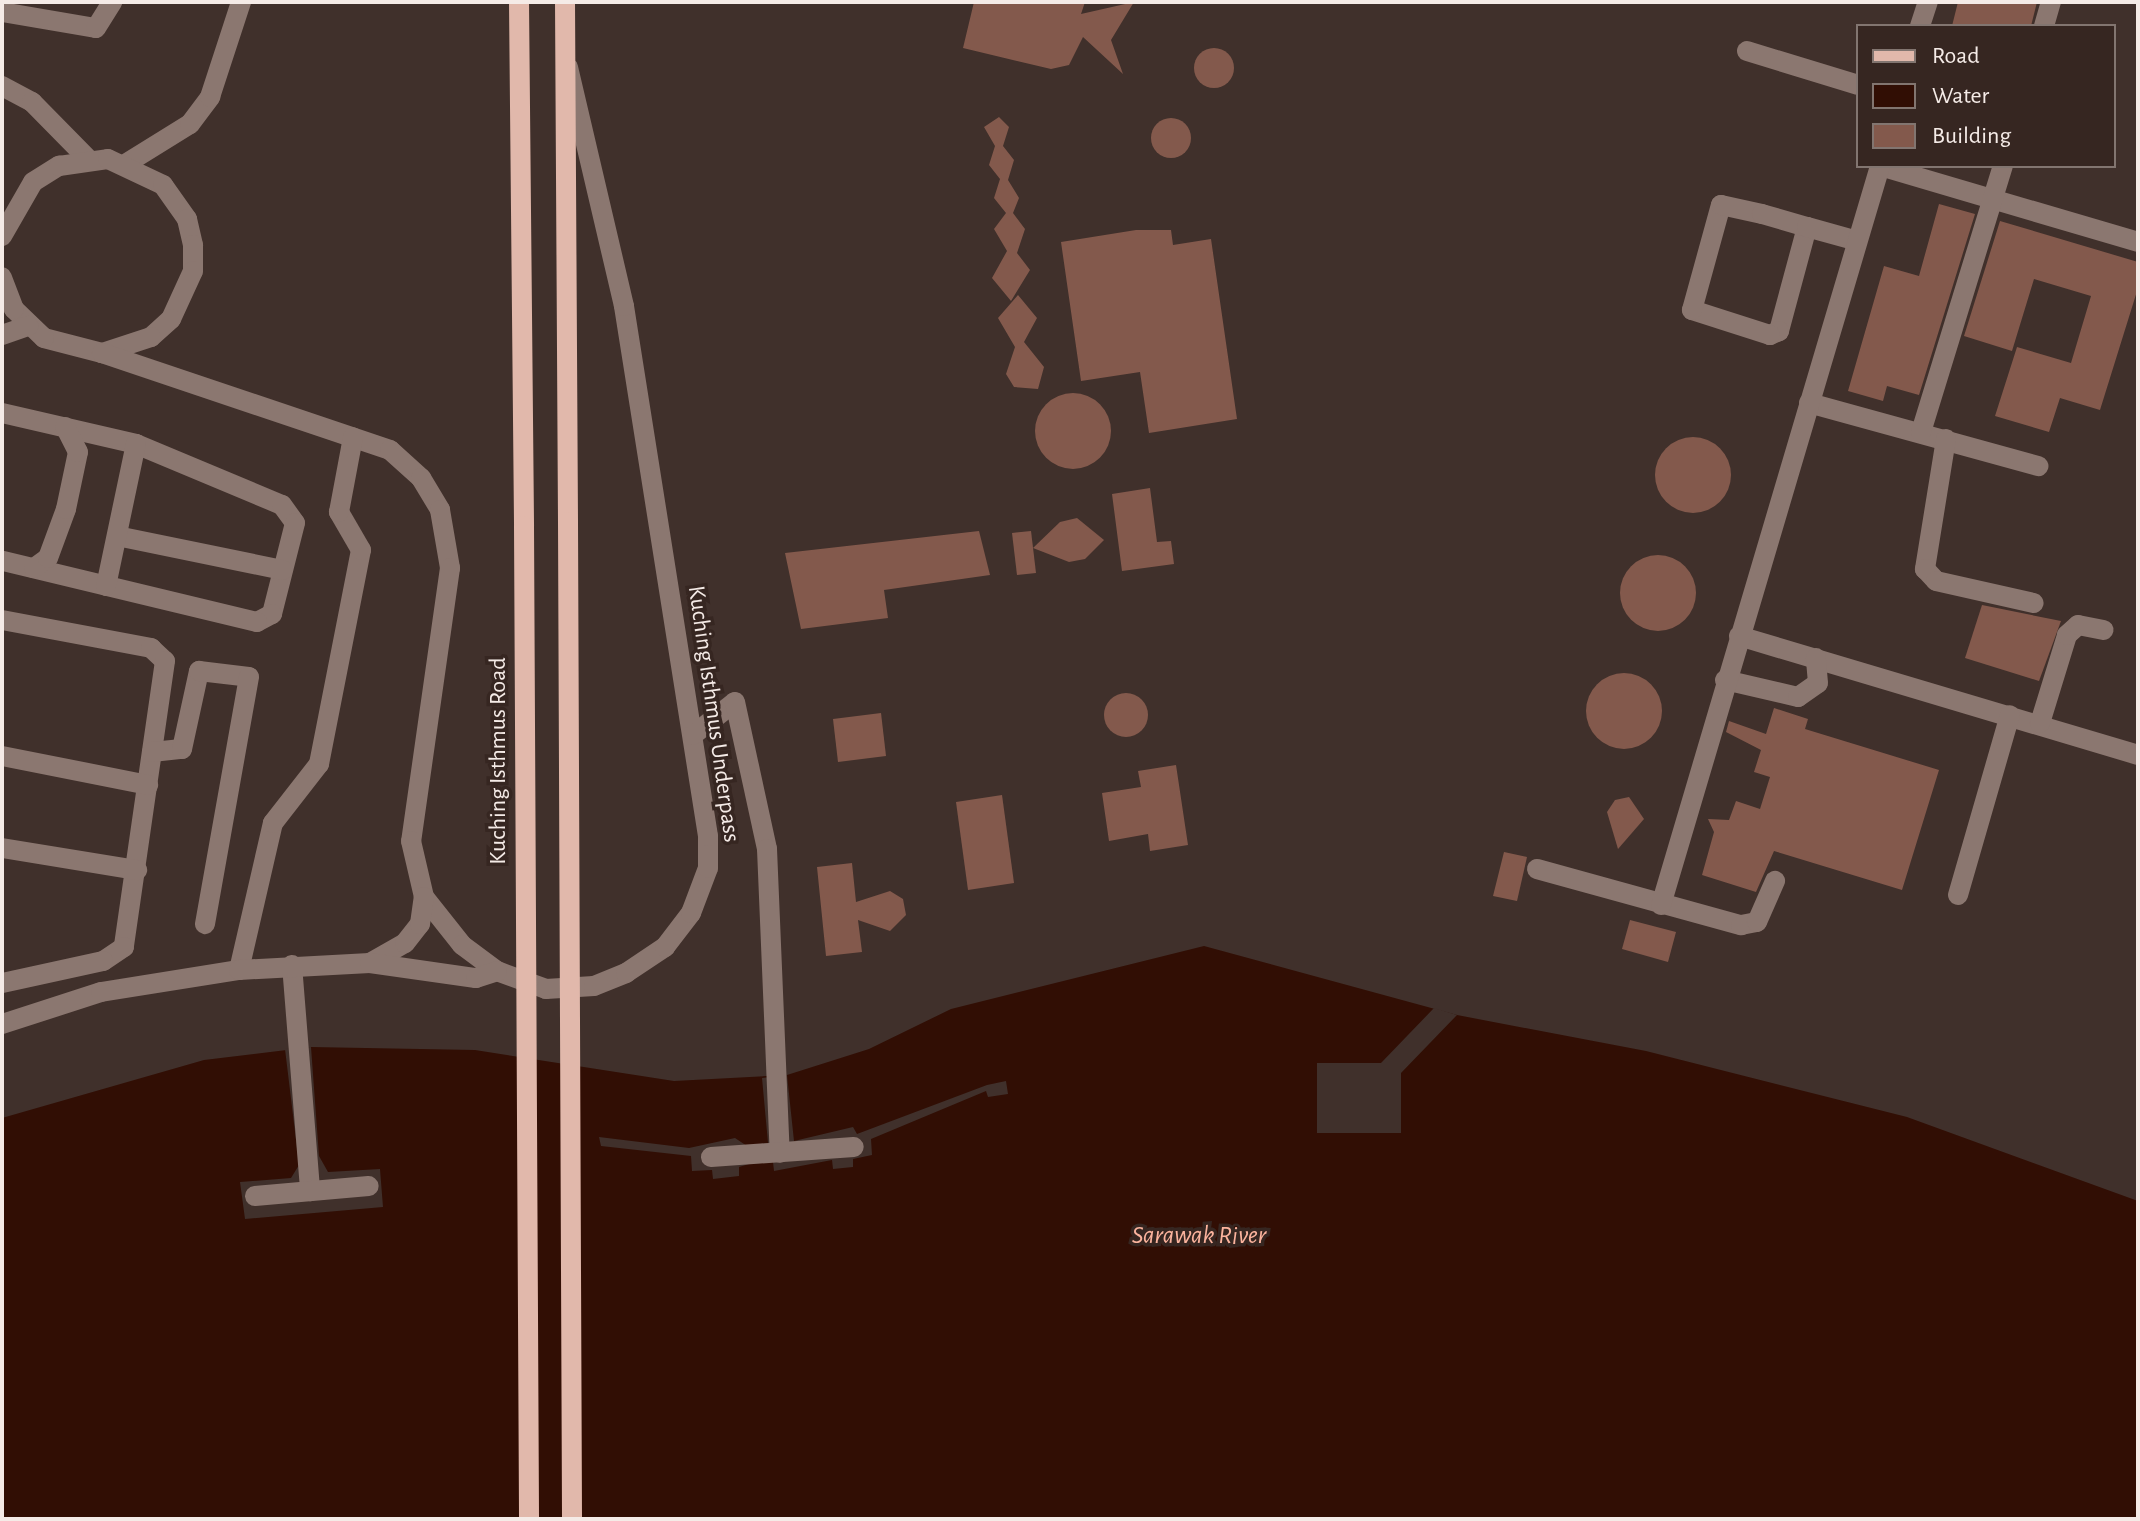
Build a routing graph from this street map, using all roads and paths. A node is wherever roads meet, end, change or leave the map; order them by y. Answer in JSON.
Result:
{"nodes":[{"id":1,"x":112,"y":2,"type":"edge"},
{"id":2,"x":241,"y":2,"type":"edge"},
{"id":3,"x":519,"y":2,"type":"edge"},
{"id":4,"x":565,"y":2,"type":"edge"},
{"id":5,"x":1928,"y":2,"type":"edge"},
{"id":6,"x":2051,"y":2,"type":"edge"},
{"id":7,"x":2,"y":12,"type":"edge"},
{"id":8,"x":1921,"y":24,"type":"edge"},
{"id":9,"x":2045,"y":24,"type":"edge"},
{"id":10,"x":563,"y":48,"type":"junction"},
{"id":11,"x":1747,"y":51,"type":"dead end"},
{"id":12,"x":1856,"y":84,"type":"edge"},
{"id":13,"x":2,"y":86,"type":"edge"},
{"id":14,"x":88,"y":159,"type":"junction"},
{"id":15,"x":127,"y":163,"type":"junction"},
{"id":16,"x":1879,"y":168,"type":"edge"},
{"id":17,"x":1887,"y":168,"type":"edge"},
{"id":18,"x":2002,"y":168,"type":"edge"},
{"id":19,"x":8,"y":200,"type":"edge"},
{"id":20,"x":1993,"y":200,"type":"junction"},
{"id":21,"x":1807,"y":227,"type":"junction"},
{"id":22,"x":2,"y":236,"type":"edge"},
{"id":23,"x":1857,"y":241,"type":"junction"},
{"id":24,"x":2138,"y":242,"type":"edge"},
{"id":25,"x":2,"y":277,"type":"edge"},
{"id":26,"x":28,"y":326,"type":"junction"},
{"id":27,"x":2,"y":335,"type":"edge"},
{"id":28,"x":102,"y":353,"type":"junction"},
{"id":29,"x":1809,"y":403,"type":"junction"},
{"id":30,"x":2,"y":413,"type":"edge"},
{"id":31,"x":65,"y":427,"type":"junction"},
{"id":32,"x":1921,"y":432,"type":"junction"},
{"id":33,"x":353,"y":437,"type":"junction"},
{"id":34,"x":1946,"y":439,"type":"junction"},
{"id":35,"x":136,"y":444,"type":"junction"},
{"id":36,"x":2038,"y":466,"type":"dead end"},
{"id":37,"x":117,"y":536,"type":"junction"},
{"id":38,"x":2,"y":561,"type":"edge"},
{"id":39,"x":34,"y":568,"type":"junction"},
{"id":40,"x":283,"y":570,"type":"junction"},
{"id":41,"x":106,"y":586,"type":"junction"},
{"id":42,"x":2034,"y":603,"type":"dead end"},
{"id":43,"x":2,"y":620,"type":"edge"},
{"id":44,"x":2104,"y":630,"type":"dead end"},
{"id":45,"x":1739,"y":636,"type":"junction"},
{"id":46,"x":1816,"y":658,"type":"junction"},
{"id":47,"x":1725,"y":680,"type":"junction"},
{"id":48,"x":2010,"y":715,"type":"junction"},
{"id":49,"x":2040,"y":723,"type":"junction"},
{"id":50,"x":693,"y":735,"type":"junction"},
{"id":51,"x":152,"y":752,"type":"junction"},
{"id":52,"x":2138,"y":755,"type":"edge"},
{"id":53,"x":2,"y":756,"type":"edge"},
{"id":54,"x":148,"y":785,"type":"junction"},
{"id":55,"x":2,"y":848,"type":"edge"},
{"id":56,"x":1537,"y":869,"type":"dead end"},
{"id":57,"x":137,"y":870,"type":"junction"},
{"id":58,"x":1775,"y":881,"type":"dead end"},
{"id":59,"x":1958,"y":895,"type":"dead end"},
{"id":60,"x":424,"y":897,"type":"junction"},
{"id":61,"x":1661,"y":905,"type":"junction"},
{"id":62,"x":205,"y":924,"type":"dead end"},
{"id":63,"x":370,"y":963,"type":"junction"},
{"id":64,"x":292,"y":965,"type":"junction"},
{"id":65,"x":239,"y":970,"type":"junction"},
{"id":66,"x":497,"y":971,"type":"junction"},
{"id":67,"x":2,"y":983,"type":"edge"},
{"id":68,"x":3,"y":1023,"type":"edge"},
{"id":69,"x":854,"y":1147,"type":"dead end"},
{"id":70,"x":780,"y":1153,"type":"junction"},
{"id":71,"x":711,"y":1157,"type":"dead end"},
{"id":72,"x":369,"y":1186,"type":"dead end"},
{"id":73,"x":310,"y":1191,"type":"junction"},
{"id":74,"x":255,"y":1196,"type":"dead end"},
{"id":75,"x":529,"y":1519,"type":"edge"},
{"id":76,"x":572,"y":1519,"type":"edge"}],
"edges":[{"from":1,"to":7,"type":"street"},
{"from":2,"to":15,"type":"street"},
{"from":3,"to":75,"type":"main road","name":"Kuching Isthmus Road","bridge":true},
{"from":4,"to":10,"type":"main road"},
{"from":5,"to":8,"type":"street"},
{"from":6,"to":9,"type":"street"},
{"from":10,"to":50,"type":"street","name":"Kuching Isthmus Underpass"},
{"from":10,"to":76,"type":"main road","bridge":true},
{"from":11,"to":12,"type":"street"},
{"from":13,"to":14,"type":"street"},
{"from":14,"to":15,"type":"street"},
{"from":14,"to":19,"type":"street"},
{"from":15,"to":28,"type":"street"},
{"from":16,"to":23,"type":"street"},
{"from":17,"to":20,"type":"street"},
{"from":18,"to":20,"type":"street"},
{"from":19,"to":22,"type":"street"},
{"from":20,"to":24,"type":"street"},
{"from":20,"to":32,"type":"street"},
{"from":21,"to":21,"type":"street"},
{"from":21,"to":23,"type":"street"},
{"from":23,"to":29,"type":"street"},
{"from":25,"to":26,"type":"street"},
{"from":26,"to":27,"type":"street"},
{"from":26,"to":28,"type":"street","name":"Kuching Isthmus Underpass"},
{"from":28,"to":33,"type":"street","name":"Kuching Isthmus Underpass"},
{"from":29,"to":32,"type":"street"},
{"from":29,"to":45,"type":"street"},
{"from":30,"to":31,"type":"street"},
{"from":31,"to":35,"type":"street"},
{"from":31,"to":39,"type":"street"},
{"from":32,"to":34,"type":"street"},
{"from":33,"to":60,"type":"street","name":"Kuching Isthmus Underpass"},
{"from":33,"to":65,"type":"street"},
{"from":34,"to":36,"type":"street"},
{"from":34,"to":42,"type":"street"},
{"from":35,"to":37,"type":"street"},
{"from":35,"to":40,"type":"street"},
{"from":37,"to":40,"type":"street"},
{"from":37,"to":41,"type":"street"},
{"from":38,"to":39,"type":"street"},
{"from":39,"to":41,"type":"street"},
{"from":40,"to":41,"type":"street"},
{"from":43,"to":51,"type":"street"},
{"from":44,"to":49,"type":"street"},
{"from":45,"to":46,"type":"street"},
{"from":45,"to":47,"type":"street"},
{"from":46,"to":47,"type":"street"},
{"from":46,"to":48,"type":"street"},
{"from":47,"to":61,"type":"street"},
{"from":48,"to":49,"type":"street"},
{"from":48,"to":59,"type":"street"},
{"from":49,"to":52,"type":"street"},
{"from":50,"to":66,"type":"street","name":"Kuching Isthmus Underpass"},
{"from":50,"to":70,"type":"street"},
{"from":51,"to":54,"type":"street"},
{"from":51,"to":62,"type":"street"},
{"from":53,"to":54,"type":"street"},
{"from":54,"to":57,"type":"street"},
{"from":55,"to":57,"type":"street"},
{"from":56,"to":61,"type":"street"},
{"from":57,"to":67,"type":"street"},
{"from":58,"to":61,"type":"street"},
{"from":60,"to":63,"type":"street"},
{"from":60,"to":66,"type":"street","name":"Kuching Isthmus Underpass"},
{"from":63,"to":64,"type":"street"},
{"from":63,"to":66,"type":"street"},
{"from":64,"to":65,"type":"street"},
{"from":64,"to":73,"type":"street"},
{"from":65,"to":68,"type":"street"},
{"from":69,"to":70,"type":"street"},
{"from":70,"to":71,"type":"street"},
{"from":72,"to":73,"type":"street"},
{"from":73,"to":74,"type":"street"}]}
